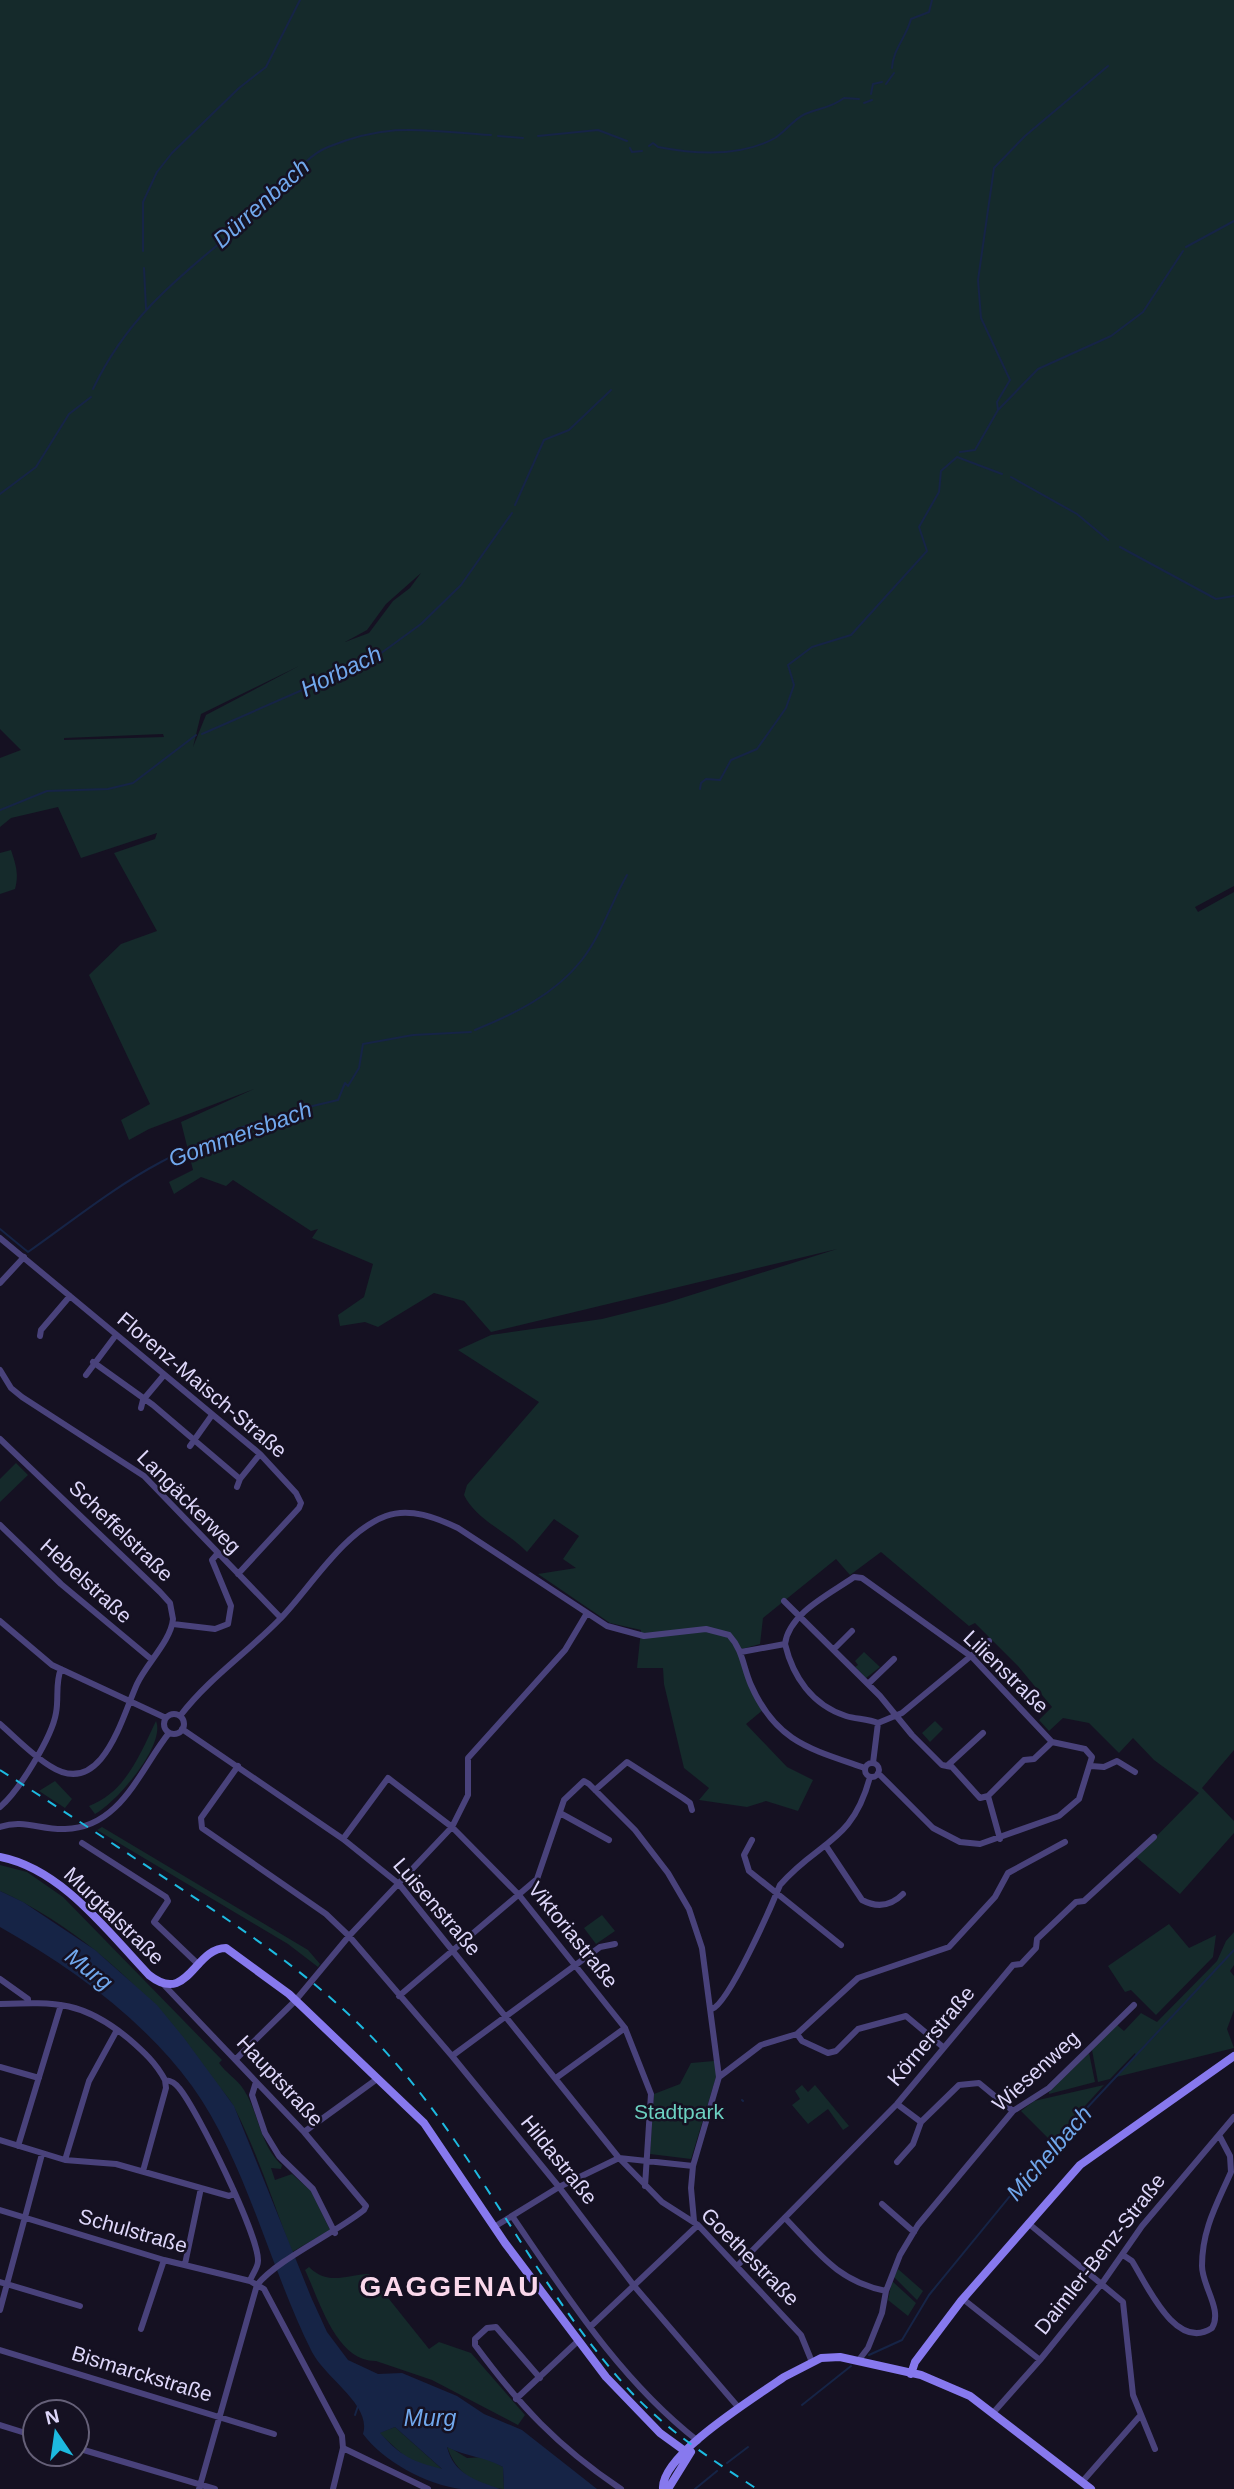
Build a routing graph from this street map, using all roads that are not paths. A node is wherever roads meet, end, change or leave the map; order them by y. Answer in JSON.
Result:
{"nodes":[{"id":1,"x":0,"y":1238,"type":"edge"},
{"id":2,"x":24,"y":1257,"type":"junction"},
{"id":3,"x":0,"y":1283,"type":"edge"},
{"id":4,"x":69,"y":1296,"type":"junction"},
{"id":5,"x":116,"y":1335,"type":"junction"},
{"id":6,"x":40,"y":1336,"type":"dead end"},
{"id":7,"x":93,"y":1362,"type":"junction"},
{"id":8,"x":0,"y":1370,"type":"edge"},
{"id":9,"x":86,"y":1375,"type":"dead end"},
{"id":10,"x":164,"y":1375,"type":"junction"},
{"id":11,"x":143,"y":1400,"type":"junction"},
{"id":12,"x":141,"y":1408,"type":"dead end"},
{"id":13,"x":212,"y":1415,"type":"junction"},
{"id":14,"x":0,"y":1439,"type":"edge"},
{"id":15,"x":192,"y":1442,"type":"junction"},
{"id":16,"x":260,"y":1454,"type":"junction"},
{"id":17,"x":240,"y":1479,"type":"junction"},
{"id":18,"x":237,"y":1487,"type":"dead end"},
{"id":19,"x":0,"y":1525,"type":"edge"},
{"id":20,"x":218,"y":1553,"type":"junction"},
{"id":21,"x":238,"y":1574,"type":"junction"},
{"id":22,"x":785,"y":1601,"type":"dead end"},
{"id":23,"x":587,"y":1613,"type":"junction"},
{"id":24,"x":800,"y":1616,"type":"junction"},
{"id":25,"x":281,"y":1618,"type":"junction"},
{"id":26,"x":0,"y":1621,"type":"edge"},
{"id":27,"x":173,"y":1624,"type":"junction"},
{"id":28,"x":852,"y":1631,"type":"dead end"},
{"id":29,"x":989,"y":1641,"type":"dead end"},
{"id":30,"x":785,"y":1644,"type":"junction"},
{"id":31,"x":834,"y":1649,"type":"junction"},
{"id":32,"x":741,"y":1652,"type":"junction"},
{"id":33,"x":972,"y":1657,"type":"junction"},
{"id":34,"x":151,"y":1659,"type":"junction"},
{"id":35,"x":894,"y":1659,"type":"dead end"},
{"id":36,"x":61,"y":1669,"type":"junction"},
{"id":37,"x":868,"y":1684,"type":"junction"},
{"id":38,"x":130,"y":1699,"type":"junction"},
{"id":39,"x":180,"y":1716,"type":"junction"},
{"id":40,"x":897,"y":1716,"type":"junction"},
{"id":41,"x":166,"y":1718,"type":"junction"},
{"id":42,"x":878,"y":1723,"type":"junction"},
{"id":43,"x":0,"y":1724,"type":"edge"},
{"id":44,"x":182,"y":1729,"type":"junction"},
{"id":45,"x":169,"y":1733,"type":"junction"},
{"id":46,"x":983,"y":1733,"type":"dead end"},
{"id":47,"x":1052,"y":1742,"type":"junction"},
{"id":48,"x":36,"y":1755,"type":"junction"},
{"id":49,"x":873,"y":1763,"type":"junction"},
{"id":50,"x":238,"y":1766,"type":"junction"},
{"id":51,"x":947,"y":1766,"type":"junction"},
{"id":52,"x":1091,"y":1766,"type":"junction"},
{"id":53,"x":865,"y":1768,"type":"junction"},
{"id":54,"x":878,"y":1773,"type":"junction"},
{"id":55,"x":1135,"y":1773,"type":"dead end"},
{"id":56,"x":870,"y":1777,"type":"junction"},
{"id":57,"x":596,"y":1790,"type":"junction"},
{"id":58,"x":988,"y":1796,"type":"junction"},
{"id":59,"x":0,"y":1807,"type":"edge"},
{"id":60,"x":692,"y":1810,"type":"dead end"},
{"id":61,"x":560,"y":1813,"type":"junction"},
{"id":62,"x":452,"y":1827,"type":"junction"},
{"id":63,"x":1,"y":1828,"type":"edge"},
{"id":64,"x":1154,"y":1837,"type":"dead end"},
{"id":65,"x":343,"y":1839,"type":"junction"},
{"id":66,"x":1000,"y":1839,"type":"junction"},
{"id":67,"x":609,"y":1840,"type":"dead end"},
{"id":68,"x":752,"y":1840,"type":"dead end"},
{"id":69,"x":1065,"y":1842,"type":"dead end"},
{"id":70,"x":82,"y":1843,"type":"dead end"},
{"id":71,"x":826,"y":1846,"type":"junction"},
{"id":72,"x":0,"y":1857,"type":"edge"},
{"id":73,"x":399,"y":1884,"type":"junction"},
{"id":74,"x":777,"y":1894,"type":"junction"},
{"id":75,"x":903,"y":1894,"type":"dead end"},
{"id":76,"x":519,"y":1895,"type":"junction"},
{"id":77,"x":349,"y":1936,"type":"junction"},
{"id":78,"x":615,"y":1944,"type":"dead end"},
{"id":79,"x":841,"y":1945,"type":"dead end"},
{"id":80,"x":454,"y":1951,"type":"junction"},
{"id":81,"x":199,"y":1965,"type":"junction"},
{"id":82,"x":577,"y":1966,"type":"junction"},
{"id":83,"x":0,"y":1979,"type":"edge"},
{"id":84,"x":164,"y":1985,"type":"junction"},
{"id":85,"x":399,"y":1996,"type":"junction"},
{"id":86,"x":295,"y":2001,"type":"junction"},
{"id":87,"x":28,"y":2003,"type":"junction"},
{"id":88,"x":0,"y":2004,"type":"edge"},
{"id":89,"x":61,"y":2004,"type":"junction"},
{"id":90,"x":1133,"y":2005,"type":"dead end"},
{"id":91,"x":712,"y":2009,"type":"junction"},
{"id":92,"x":505,"y":2017,"type":"junction"},
{"id":93,"x":625,"y":2028,"type":"junction"},
{"id":94,"x":117,"y":2030,"type":"junction"},
{"id":95,"x":797,"y":2034,"type":"junction"},
{"id":96,"x":943,"y":2048,"type":"junction"},
{"id":97,"x":452,"y":2056,"type":"junction"},
{"id":98,"x":1234,"y":2056,"type":"edge"},
{"id":99,"x":236,"y":2059,"type":"junction"},
{"id":100,"x":0,"y":2067,"type":"edge"},
{"id":101,"x":719,"y":2077,"type":"junction"},
{"id":102,"x":39,"y":2078,"type":"junction"},
{"id":103,"x":555,"y":2078,"type":"junction"},
{"id":104,"x":377,"y":2079,"type":"junction"},
{"id":105,"x":165,"y":2080,"type":"junction"},
{"id":106,"x":257,"y":2082,"type":"junction"},
{"id":107,"x":897,"y":2104,"type":"junction"},
{"id":108,"x":1013,"y":2110,"type":"junction"},
{"id":109,"x":1234,"y":2117,"type":"edge"},
{"id":110,"x":921,"y":2122,"type":"junction"},
{"id":111,"x":304,"y":2132,"type":"junction"},
{"id":112,"x":1219,"y":2136,"type":"junction"},
{"id":113,"x":0,"y":2140,"type":"edge"},
{"id":114,"x":18,"y":2146,"type":"junction"},
{"id":115,"x":42,"y":2154,"type":"junction"},
{"id":116,"x":620,"y":2158,"type":"junction"},
{"id":117,"x":65,"y":2160,"type":"junction"},
{"id":118,"x":645,"y":2160,"type":"junction"},
{"id":119,"x":897,"y":2162,"type":"dead end"},
{"id":120,"x":693,"y":2166,"type":"junction"},
{"id":121,"x":143,"y":2171,"type":"junction"},
{"id":122,"x":645,"y":2186,"type":"junction"},
{"id":123,"x":559,"y":2187,"type":"junction"},
{"id":124,"x":201,"y":2188,"type":"junction"},
{"id":125,"x":234,"y":2194,"type":"junction"},
{"id":126,"x":883,"y":2204,"type":"dead end"},
{"id":127,"x":0,"y":2210,"type":"edge"},
{"id":128,"x":512,"y":2216,"type":"junction"},
{"id":129,"x":23,"y":2218,"type":"junction"},
{"id":130,"x":785,"y":2218,"type":"junction"},
{"id":131,"x":696,"y":2223,"type":"junction"},
{"id":132,"x":1028,"y":2223,"type":"junction"},
{"id":133,"x":494,"y":2227,"type":"junction"},
{"id":134,"x":335,"y":2232,"type":"junction"},
{"id":135,"x":914,"y":2232,"type":"junction"},
{"id":136,"x":1123,"y":2255,"type":"junction"},
{"id":137,"x":164,"y":2260,"type":"junction"},
{"id":138,"x":185,"y":2264,"type":"junction"},
{"id":139,"x":737,"y":2266,"type":"junction"},
{"id":140,"x":1103,"y":2282,"type":"junction"},
{"id":141,"x":3,"y":2283,"type":"edge"},
{"id":142,"x":253,"y":2283,"type":"junction"},
{"id":143,"x":635,"y":2287,"type":"junction"},
{"id":144,"x":886,"y":2291,"type":"junction"},
{"id":145,"x":963,"y":2299,"type":"junction"},
{"id":146,"x":80,"y":2306,"type":"dead end"},
{"id":147,"x":0,"y":2310,"type":"edge"},
{"id":148,"x":590,"y":2327,"type":"junction"},
{"id":149,"x":142,"y":2329,"type":"dead end"},
{"id":150,"x":578,"y":2342,"type":"junction"},
{"id":151,"x":0,"y":2350,"type":"edge"},
{"id":152,"x":1040,"y":2360,"type":"junction"},
{"id":153,"x":858,"y":2361,"type":"junction"},
{"id":154,"x":812,"y":2362,"type":"junction"},
{"id":155,"x":911,"y":2374,"type":"junction"},
{"id":156,"x":540,"y":2378,"type":"junction"},
{"id":157,"x":516,"y":2399,"type":"junction"},
{"id":158,"x":739,"y":2408,"type":"junction"},
{"id":159,"x":993,"y":2413,"type":"junction"},
{"id":160,"x":220,"y":2416,"type":"junction"},
{"id":161,"x":1139,"y":2417,"type":"junction"},
{"id":162,"x":0,"y":2426,"type":"edge"},
{"id":163,"x":21,"y":2432,"type":"edge"},
{"id":164,"x":274,"y":2434,"type":"dead end"},
{"id":165,"x":698,"y":2441,"type":"junction"},
{"id":166,"x":342,"y":2448,"type":"junction"},
{"id":167,"x":1155,"y":2449,"type":"dead end"},
{"id":168,"x":91,"y":2452,"type":"edge"},
{"id":169,"x":684,"y":2455,"type":"junction"},
{"id":170,"x":1082,"y":2482,"type":"junction"},
{"id":171,"x":200,"y":2487,"type":"edge"},
{"id":172,"x":215,"y":2489,"type":"edge"},
{"id":173,"x":333,"y":2489,"type":"edge"},
{"id":174,"x":428,"y":2489,"type":"edge"},
{"id":175,"x":621,"y":2489,"type":"edge"},
{"id":176,"x":665,"y":2489,"type":"edge"},
{"id":177,"x":1091,"y":2489,"type":"edge"}],
"edges":[{"from":1,"to":2,"type":"street","name":"Florenz-Maisch-Straße"},
{"from":2,"to":3,"type":"street"},
{"from":2,"to":4,"type":"street","name":"Florenz-Maisch-Straße"},
{"from":4,"to":5,"type":"street","name":"Florenz-Maisch-Straße"},
{"from":4,"to":6,"type":"street"},
{"from":5,"to":7,"type":"street"},
{"from":5,"to":10,"type":"street","name":"Florenz-Maisch-Straße"},
{"from":7,"to":9,"type":"street"},
{"from":7,"to":11,"type":"street"},
{"from":8,"to":20,"type":"street","name":"Langäckerweg"},
{"from":10,"to":11,"type":"street"},
{"from":10,"to":13,"type":"street","name":"Florenz-Maisch-Straße"},
{"from":11,"to":12,"type":"street"},
{"from":11,"to":15,"type":"street"},
{"from":13,"to":15,"type":"street"},
{"from":13,"to":16,"type":"street","name":"Florenz-Maisch-Straße"},
{"from":14,"to":27,"type":"street","name":"Scheffelstraße"},
{"from":15,"to":17,"type":"street"},
{"from":16,"to":17,"type":"street"},
{"from":16,"to":21,"type":"street","name":"Florenz-Maisch-Straße"},
{"from":17,"to":18,"type":"street"},
{"from":19,"to":34,"type":"street","name":"Hebelstraße"},
{"from":20,"to":21,"type":"street","name":"Langäckerweg"},
{"from":20,"to":27,"type":"street"},
{"from":21,"to":25,"type":"street","name":"Langäckerweg"},
{"from":22,"to":24,"type":"street"},
{"from":23,"to":25,"type":"street"},
{"from":23,"to":32,"type":"street"},
{"from":23,"to":62,"type":"street"},
{"from":24,"to":30,"type":"street"},
{"from":24,"to":31,"type":"street"},
{"from":24,"to":33,"type":"street","name":"Lilienstraße"},
{"from":25,"to":39,"type":"street"},
{"from":26,"to":36,"type":"street"},
{"from":27,"to":34,"type":"street"},
{"from":28,"to":31,"type":"street"},
{"from":29,"to":33,"type":"street"},
{"from":30,"to":32,"type":"street"},
{"from":30,"to":42,"type":"street"},
{"from":31,"to":37,"type":"street"},
{"from":32,"to":53,"type":"street"},
{"from":33,"to":40,"type":"street"},
{"from":33,"to":47,"type":"street","name":"Lilienstraße"},
{"from":34,"to":38,"type":"street"},
{"from":35,"to":37,"type":"street"},
{"from":36,"to":38,"type":"street"},
{"from":36,"to":48,"type":"street"},
{"from":37,"to":40,"type":"street"},
{"from":38,"to":41,"type":"street"},
{"from":38,"to":48,"type":"street"},
{"from":39,"to":41,"type":"street"},
{"from":39,"to":44,"type":"street"},
{"from":40,"to":42,"type":"street"},
{"from":40,"to":51,"type":"street"},
{"from":41,"to":45,"type":"street"},
{"from":42,"to":49,"type":"street"},
{"from":43,"to":48,"type":"street"},
{"from":44,"to":45,"type":"street"},
{"from":44,"to":50,"type":"street","name":"Luisenstraße"},
{"from":45,"to":63,"type":"street"},
{"from":46,"to":51,"type":"street"},
{"from":47,"to":52,"type":"street","name":"Lilienstraße"},
{"from":47,"to":58,"type":"street"},
{"from":48,"to":59,"type":"street"},
{"from":49,"to":53,"type":"street"},
{"from":49,"to":54,"type":"street"},
{"from":50,"to":65,"type":"street","name":"Luisenstraße"},
{"from":50,"to":77,"type":"street","name":"Hildastraße"},
{"from":51,"to":58,"type":"street"},
{"from":52,"to":55,"type":"street"},
{"from":52,"to":66,"type":"street"},
{"from":53,"to":56,"type":"street"},
{"from":54,"to":56,"type":"street"},
{"from":54,"to":66,"type":"street"},
{"from":56,"to":71,"type":"street"},
{"from":57,"to":60,"type":"street"},
{"from":57,"to":61,"type":"street"},
{"from":57,"to":91,"type":"street"},
{"from":58,"to":66,"type":"street"},
{"from":61,"to":67,"type":"street"},
{"from":61,"to":76,"type":"street"},
{"from":62,"to":65,"type":"street","name":"Viktoriastraße"},
{"from":62,"to":73,"type":"street"},
{"from":62,"to":76,"type":"street","name":"Viktoriastraße"},
{"from":64,"to":96,"type":"street","name":"Körnerstraße"},
{"from":65,"to":73,"type":"street","name":"Luisenstraße"},
{"from":68,"to":74,"type":"street"},
{"from":69,"to":95,"type":"street"},
{"from":70,"to":81,"type":"street"},
{"from":71,"to":74,"type":"street"},
{"from":71,"to":75,"type":"street"},
{"from":72,"to":84,"type":"street","name":"Murgtalstraße"},
{"from":73,"to":77,"type":"street"},
{"from":73,"to":80,"type":"street","name":"Luisenstraße"},
{"from":74,"to":79,"type":"street"},
{"from":74,"to":91,"type":"street"},
{"from":76,"to":80,"type":"street"},
{"from":76,"to":82,"type":"street","name":"Viktoriastraße"},
{"from":77,"to":85,"type":"street","name":"Hildastraße"},
{"from":77,"to":86,"type":"street"},
{"from":78,"to":82,"type":"street"},
{"from":80,"to":85,"type":"street"},
{"from":80,"to":92,"type":"street","name":"Luisenstraße"},
{"from":81,"to":84,"type":"street"},
{"from":81,"to":86,"type":"street"},
{"from":82,"to":92,"type":"street"},
{"from":82,"to":93,"type":"street","name":"Viktoriastraße"},
{"from":83,"to":87,"type":"street"},
{"from":84,"to":99,"type":"street","name":"Hauptstraße"},
{"from":85,"to":97,"type":"street","name":"Hildastraße"},
{"from":86,"to":99,"type":"street"},
{"from":86,"to":104,"type":"street"},
{"from":87,"to":88,"type":"street"},
{"from":87,"to":89,"type":"street"},
{"from":89,"to":94,"type":"street"},
{"from":89,"to":102,"type":"street"},
{"from":90,"to":108,"type":"street","name":"Wiesenweg"},
{"from":91,"to":101,"type":"street"},
{"from":92,"to":97,"type":"street"},
{"from":92,"to":103,"type":"street","name":"Luisenstraße"},
{"from":93,"to":103,"type":"street"},
{"from":93,"to":118,"type":"street","name":"Viktoriastraße"},
{"from":94,"to":105,"type":"street"},
{"from":94,"to":117,"type":"street"},
{"from":95,"to":96,"type":"street"},
{"from":95,"to":101,"type":"street"},
{"from":96,"to":107,"type":"street","name":"Körnerstraße"},
{"from":97,"to":123,"type":"street","name":"Hildastraße"},
{"from":98,"to":132,"type":"street"},
{"from":99,"to":106,"type":"street","name":"Hauptstraße"},
{"from":100,"to":102,"type":"street"},
{"from":101,"to":120,"type":"street"},
{"from":102,"to":114,"type":"street"},
{"from":103,"to":116,"type":"street","name":"Luisenstraße"},
{"from":104,"to":111,"type":"street"},
{"from":104,"to":133,"type":"street"},
{"from":105,"to":121,"type":"street"},
{"from":105,"to":125,"type":"street"},
{"from":106,"to":111,"type":"street","name":"Hauptstraße"},
{"from":106,"to":134,"type":"street"},
{"from":107,"to":110,"type":"street"},
{"from":107,"to":130,"type":"street","name":"Körnerstraße"},
{"from":108,"to":110,"type":"street"},
{"from":108,"to":135,"type":"street","name":"Wiesenweg"},
{"from":109,"to":112,"type":"street","name":"Daimler-Benz-Straße"},
{"from":110,"to":119,"type":"street"},
{"from":111,"to":134,"type":"street","name":"Hauptstraße"},
{"from":112,"to":136,"type":"street","name":"Daimler-Benz-Straße"},
{"from":112,"to":136,"type":"street"},
{"from":113,"to":114,"type":"street"},
{"from":114,"to":115,"type":"street"},
{"from":115,"to":117,"type":"street"},
{"from":115,"to":129,"type":"street"},
{"from":116,"to":118,"type":"street"},
{"from":116,"to":122,"type":"street","name":"Goethestraße"},
{"from":116,"to":123,"type":"street"},
{"from":117,"to":121,"type":"street"},
{"from":118,"to":120,"type":"street"},
{"from":118,"to":122,"type":"street","name":"Viktoriastraße"},
{"from":120,"to":131,"type":"street"},
{"from":121,"to":124,"type":"street"},
{"from":122,"to":131,"type":"street","name":"Goethestraße"},
{"from":123,"to":128,"type":"street"},
{"from":123,"to":143,"type":"street","name":"Hildastraße"},
{"from":124,"to":125,"type":"street"},
{"from":124,"to":138,"type":"street"},
{"from":125,"to":142,"type":"street"},
{"from":126,"to":135,"type":"street"},
{"from":127,"to":129,"type":"street","name":"Schulstraße"},
{"from":128,"to":133,"type":"street"},
{"from":128,"to":148,"type":"street"},
{"from":129,"to":137,"type":"street","name":"Schulstraße"},
{"from":129,"to":141,"type":"street"},
{"from":130,"to":139,"type":"street","name":"Körnerstraße"},
{"from":130,"to":144,"type":"street"},
{"from":131,"to":139,"type":"street","name":"Goethestraße"},
{"from":131,"to":143,"type":"street"},
{"from":132,"to":140,"type":"street"},
{"from":132,"to":145,"type":"street"},
{"from":133,"to":150,"type":"street"},
{"from":134,"to":142,"type":"street"},
{"from":135,"to":144,"type":"street","name":"Wiesenweg"},
{"from":136,"to":140,"type":"street","name":"Daimler-Benz-Straße"},
{"from":137,"to":138,"type":"street","name":"Schulstraße"},
{"from":137,"to":149,"type":"street"},
{"from":138,"to":142,"type":"street","name":"Schulstraße"},
{"from":139,"to":154,"type":"street","name":"Goethestraße"},
{"from":140,"to":152,"type":"street","name":"Daimler-Benz-Straße"},
{"from":140,"to":161,"type":"street"},
{"from":141,"to":146,"type":"street"},
{"from":141,"to":147,"type":"street"},
{"from":142,"to":160,"type":"street"},
{"from":142,"to":166,"type":"street"},
{"from":143,"to":148,"type":"street"},
{"from":143,"to":158,"type":"street","name":"Hildastraße"},
{"from":144,"to":153,"type":"street","name":"Wiesenweg"},
{"from":145,"to":152,"type":"street"},
{"from":145,"to":155,"type":"street"},
{"from":148,"to":165,"type":"street"},
{"from":150,"to":156,"type":"street"},
{"from":150,"to":169,"type":"street"},
{"from":151,"to":160,"type":"street","name":"Bismarckstraße"},
{"from":152,"to":159,"type":"street","name":"Daimler-Benz-Straße"},
{"from":153,"to":154,"type":"street"},
{"from":153,"to":155,"type":"street"},
{"from":154,"to":158,"type":"street"},
{"from":155,"to":159,"type":"street"},
{"from":156,"to":157,"type":"street"},
{"from":156,"to":157,"type":"street"},
{"from":157,"to":175,"type":"street"},
{"from":158,"to":165,"type":"street"},
{"from":159,"to":170,"type":"street"},
{"from":160,"to":164,"type":"street","name":"Bismarckstraße"},
{"from":160,"to":171,"type":"street"},
{"from":161,"to":167,"type":"street"},
{"from":161,"to":170,"type":"street"},
{"from":162,"to":163,"type":"street"},
{"from":165,"to":169,"type":"street"},
{"from":166,"to":173,"type":"street"},
{"from":166,"to":174,"type":"street"},
{"from":168,"to":171,"type":"street"},
{"from":169,"to":176,"type":"street"},
{"from":170,"to":177,"type":"street"},
{"from":171,"to":172,"type":"street"}]}
